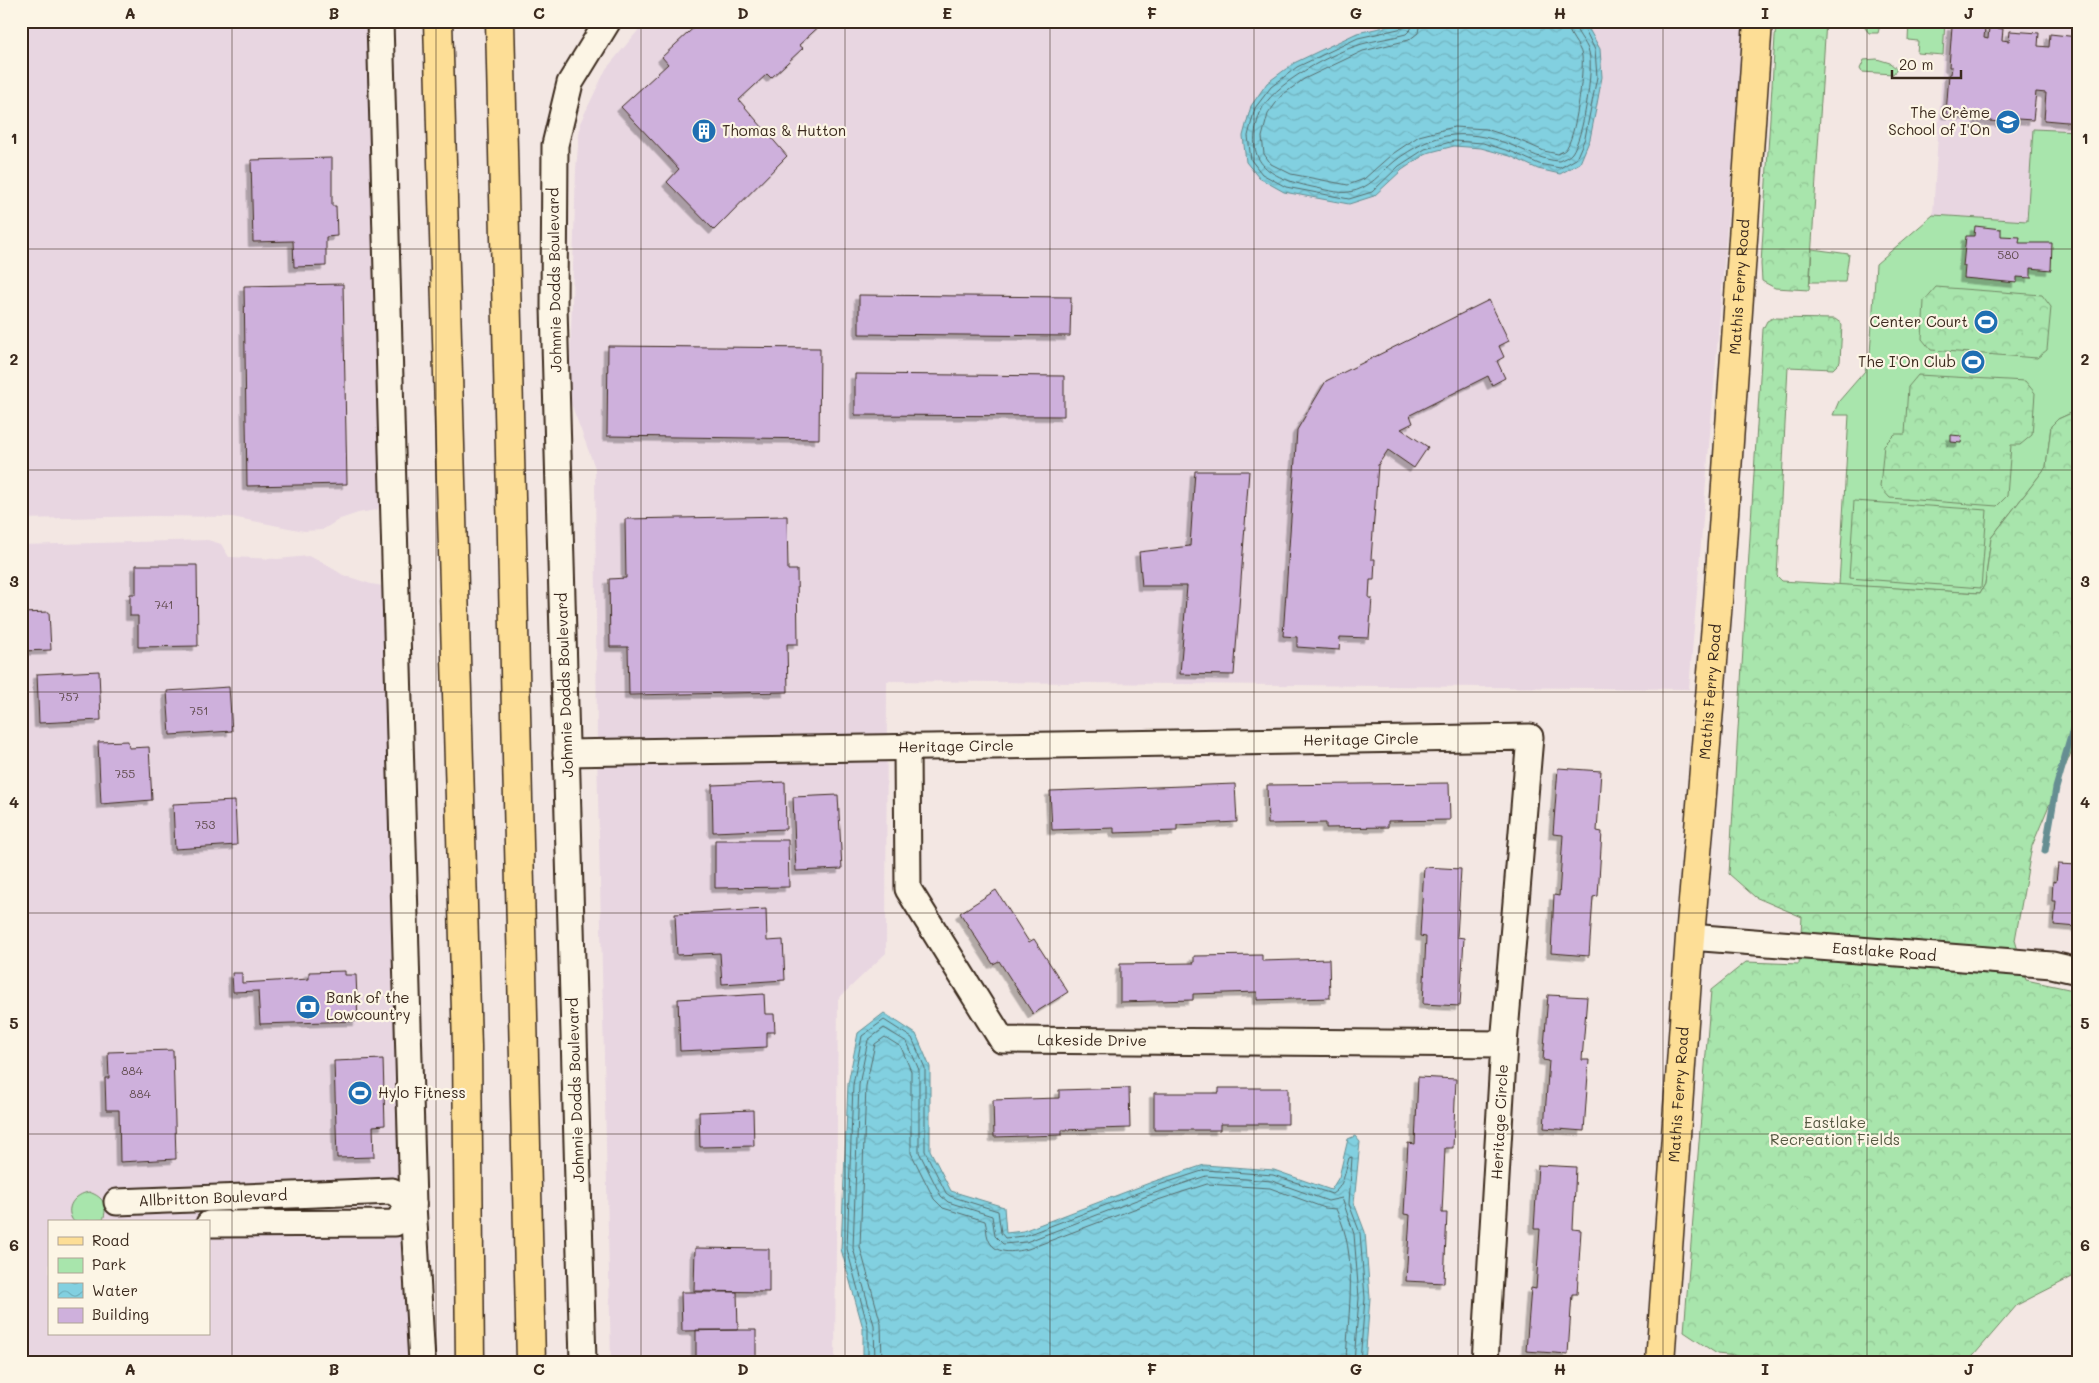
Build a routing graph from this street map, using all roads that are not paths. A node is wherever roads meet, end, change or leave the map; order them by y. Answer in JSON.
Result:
{"nodes":[{"id":1,"x":380,"y":21,"type":"edge"},
{"id":2,"x":438,"y":21,"type":"edge"},
{"id":3,"x":500,"y":21,"type":"edge"},
{"id":4,"x":608,"y":21,"type":"edge"},
{"id":5,"x":1758,"y":21,"type":"edge"},
{"id":6,"x":907,"y":746,"type":"junction"},
{"id":7,"x":566,"y":752,"type":"junction"},
{"id":8,"x":1690,"y":937,"type":"junction"},
{"id":9,"x":2078,"y":971,"type":"edge"},
{"id":10,"x":1504,"y":1044,"type":"junction"},
{"id":11,"x":310,"y":1194,"type":"junction"},
{"id":12,"x":117,"y":1202,"type":"dead end"},
{"id":13,"x":413,"y":1204,"type":"junction"},
{"id":14,"x":210,"y":1224,"type":"edge"},
{"id":15,"x":310,"y":1224,"type":"junction"},
{"id":16,"x":422,"y":1362,"type":"edge"},
{"id":17,"x":470,"y":1362,"type":"edge"},
{"id":18,"x":531,"y":1362,"type":"edge"},
{"id":19,"x":583,"y":1362,"type":"edge"},
{"id":20,"x":1485,"y":1362,"type":"edge"},
{"id":21,"x":1660,"y":1362,"type":"edge"}],
"edges":[{"from":1,"to":13,"type":"street"},
{"from":2,"to":17,"type":"main road"},
{"from":3,"to":18,"type":"main road"},
{"from":4,"to":7,"type":"street","name":"Johnnie Dodds Boulevard"},
{"from":5,"to":8,"type":"main road","name":"Mathis Ferry Road"},
{"from":6,"to":7,"type":"street","name":"Heritage Circle"},
{"from":6,"to":10,"type":"street","name":"Lakeside Drive"},
{"from":6,"to":10,"type":"street","name":"Heritage Circle"},
{"from":7,"to":19,"type":"street","name":"Johnnie Dodds Boulevard"},
{"from":8,"to":9,"type":"street","name":"Eastlake Road"},
{"from":8,"to":21,"type":"main road","name":"Mathis Ferry Road"},
{"from":10,"to":20,"type":"street","name":"Heritage Circle"},
{"from":11,"to":12,"type":"street","name":"Allbritton Boulevard"},
{"from":11,"to":13,"type":"street","name":"Allbritton Boulevard"},
{"from":11,"to":15,"type":"street","name":"Allbritton Boulevard"},
{"from":13,"to":15,"type":"street","name":"Allbritton Boulevard"},
{"from":13,"to":16,"type":"street"},
{"from":14,"to":15,"type":"street","name":"Allbritton Boulevard"}]}
